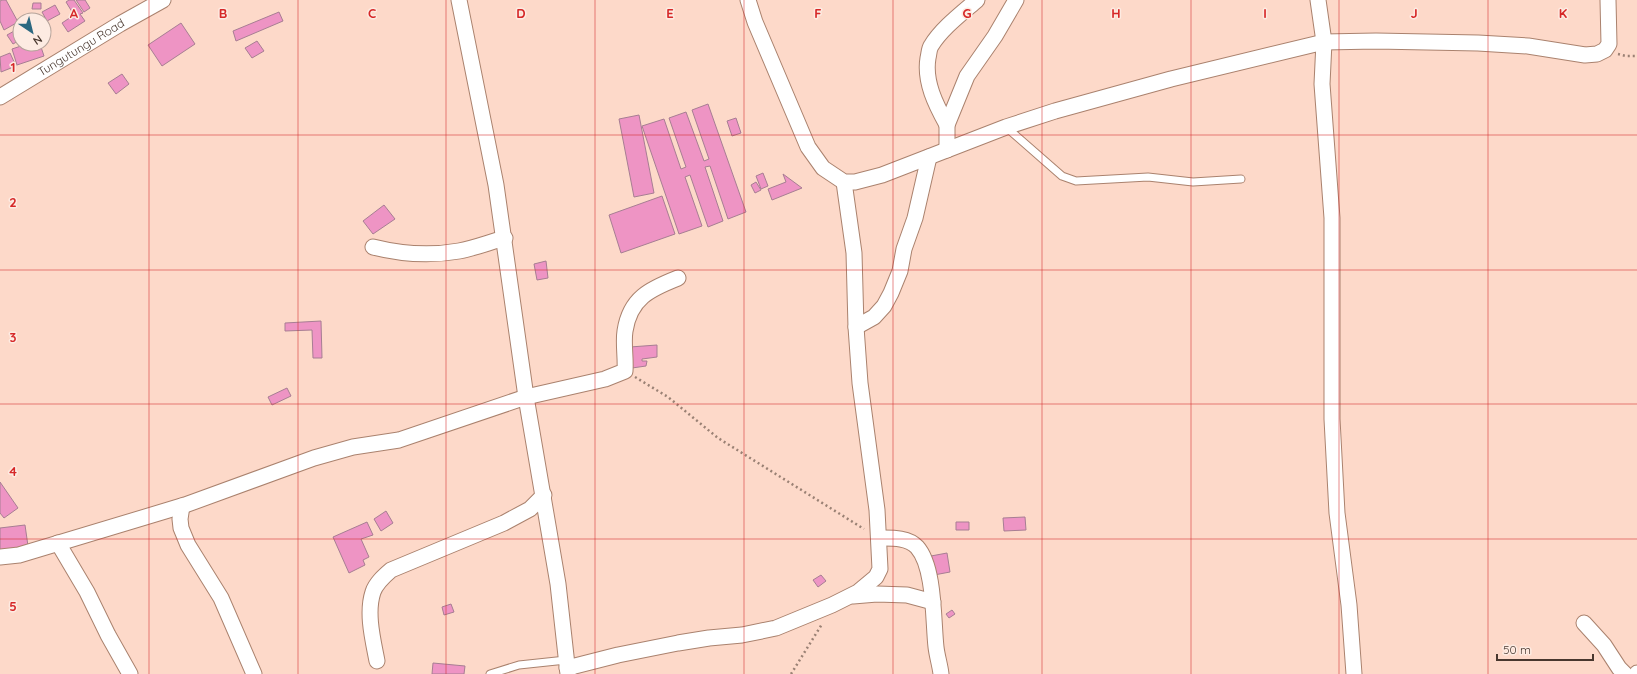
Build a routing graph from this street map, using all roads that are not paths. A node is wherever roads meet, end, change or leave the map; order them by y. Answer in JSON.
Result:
{"nodes":[{"id":1,"x":163,"y":0,"type":"edge"},
{"id":2,"x":459,"y":0,"type":"edge"},
{"id":3,"x":748,"y":0,"type":"edge"},
{"id":4,"x":977,"y":0,"type":"edge"},
{"id":5,"x":1016,"y":0,"type":"edge"},
{"id":6,"x":1318,"y":0,"type":"edge"},
{"id":7,"x":1608,"y":0,"type":"edge"},
{"id":8,"x":1324,"y":42,"type":"junction"},
{"id":9,"x":0,"y":98,"type":"edge"},
{"id":10,"x":947,"y":125,"type":"junction"},
{"id":11,"x":1006,"y":127,"type":"junction"},
{"id":12,"x":947,"y":150,"type":"junction"},
{"id":13,"x":929,"y":157,"type":"junction"},
{"id":14,"x":1241,"y":179,"type":"dead end"},
{"id":15,"x":844,"y":182,"type":"junction"},
{"id":16,"x":505,"y":238,"type":"junction"},
{"id":17,"x":373,"y":247,"type":"dead end"},
{"id":18,"x":678,"y":278,"type":"dead end"},
{"id":19,"x":856,"y":327,"type":"junction"},
{"id":20,"x":526,"y":397,"type":"junction"},
{"id":21,"x":544,"y":495,"type":"junction"},
{"id":22,"x":182,"y":506,"type":"junction"},
{"id":23,"x":879,"y":538,"type":"junction"},
{"id":24,"x":58,"y":543,"type":"junction"},
{"id":25,"x":0,"y":557,"type":"edge"},
{"id":26,"x":850,"y":596,"type":"junction"},
{"id":27,"x":933,"y":602,"type":"junction"},
{"id":28,"x":1584,"y":623,"type":"dead end"},
{"id":29,"x":377,"y":661,"type":"dead end"},
{"id":30,"x":567,"y":667,"type":"edge"},
{"id":31,"x":130,"y":674,"type":"edge"},
{"id":32,"x":254,"y":674,"type":"edge"},
{"id":33,"x":490,"y":674,"type":"edge"},
{"id":34,"x":941,"y":674,"type":"edge"},
{"id":35,"x":1354,"y":674,"type":"edge"},
{"id":36,"x":1625,"y":674,"type":"edge"}],
"edges":[{"from":1,"to":9,"type":"street","name":"Tungutungu Road"},
{"from":2,"to":16,"type":"street"},
{"from":3,"to":15,"type":"street"},
{"from":4,"to":10,"type":"street"},
{"from":5,"to":10,"type":"street"},
{"from":6,"to":8,"type":"street"},
{"from":7,"to":8,"type":"street"},
{"from":8,"to":11,"type":"street"},
{"from":8,"to":35,"type":"street"},
{"from":10,"to":12,"type":"street"},
{"from":11,"to":12,"type":"street"},
{"from":11,"to":14,"type":"lane"},
{"from":12,"to":13,"type":"street"},
{"from":13,"to":15,"type":"street"},
{"from":13,"to":19,"type":"street"},
{"from":15,"to":19,"type":"street"},
{"from":16,"to":17,"type":"street"},
{"from":16,"to":20,"type":"street"},
{"from":18,"to":20,"type":"street"},
{"from":19,"to":23,"type":"street"},
{"from":20,"to":21,"type":"street"},
{"from":20,"to":22,"type":"street"},
{"from":21,"to":29,"type":"street"},
{"from":21,"to":30,"type":"street"},
{"from":22,"to":24,"type":"street"},
{"from":22,"to":32,"type":"street"},
{"from":23,"to":26,"type":"street"},
{"from":23,"to":27,"type":"street"},
{"from":24,"to":25,"type":"street"},
{"from":24,"to":31,"type":"street"},
{"from":26,"to":27,"type":"street"},
{"from":26,"to":30,"type":"street"},
{"from":27,"to":34,"type":"street"},
{"from":28,"to":36,"type":"street"},
{"from":30,"to":33,"type":"lane"}]}
